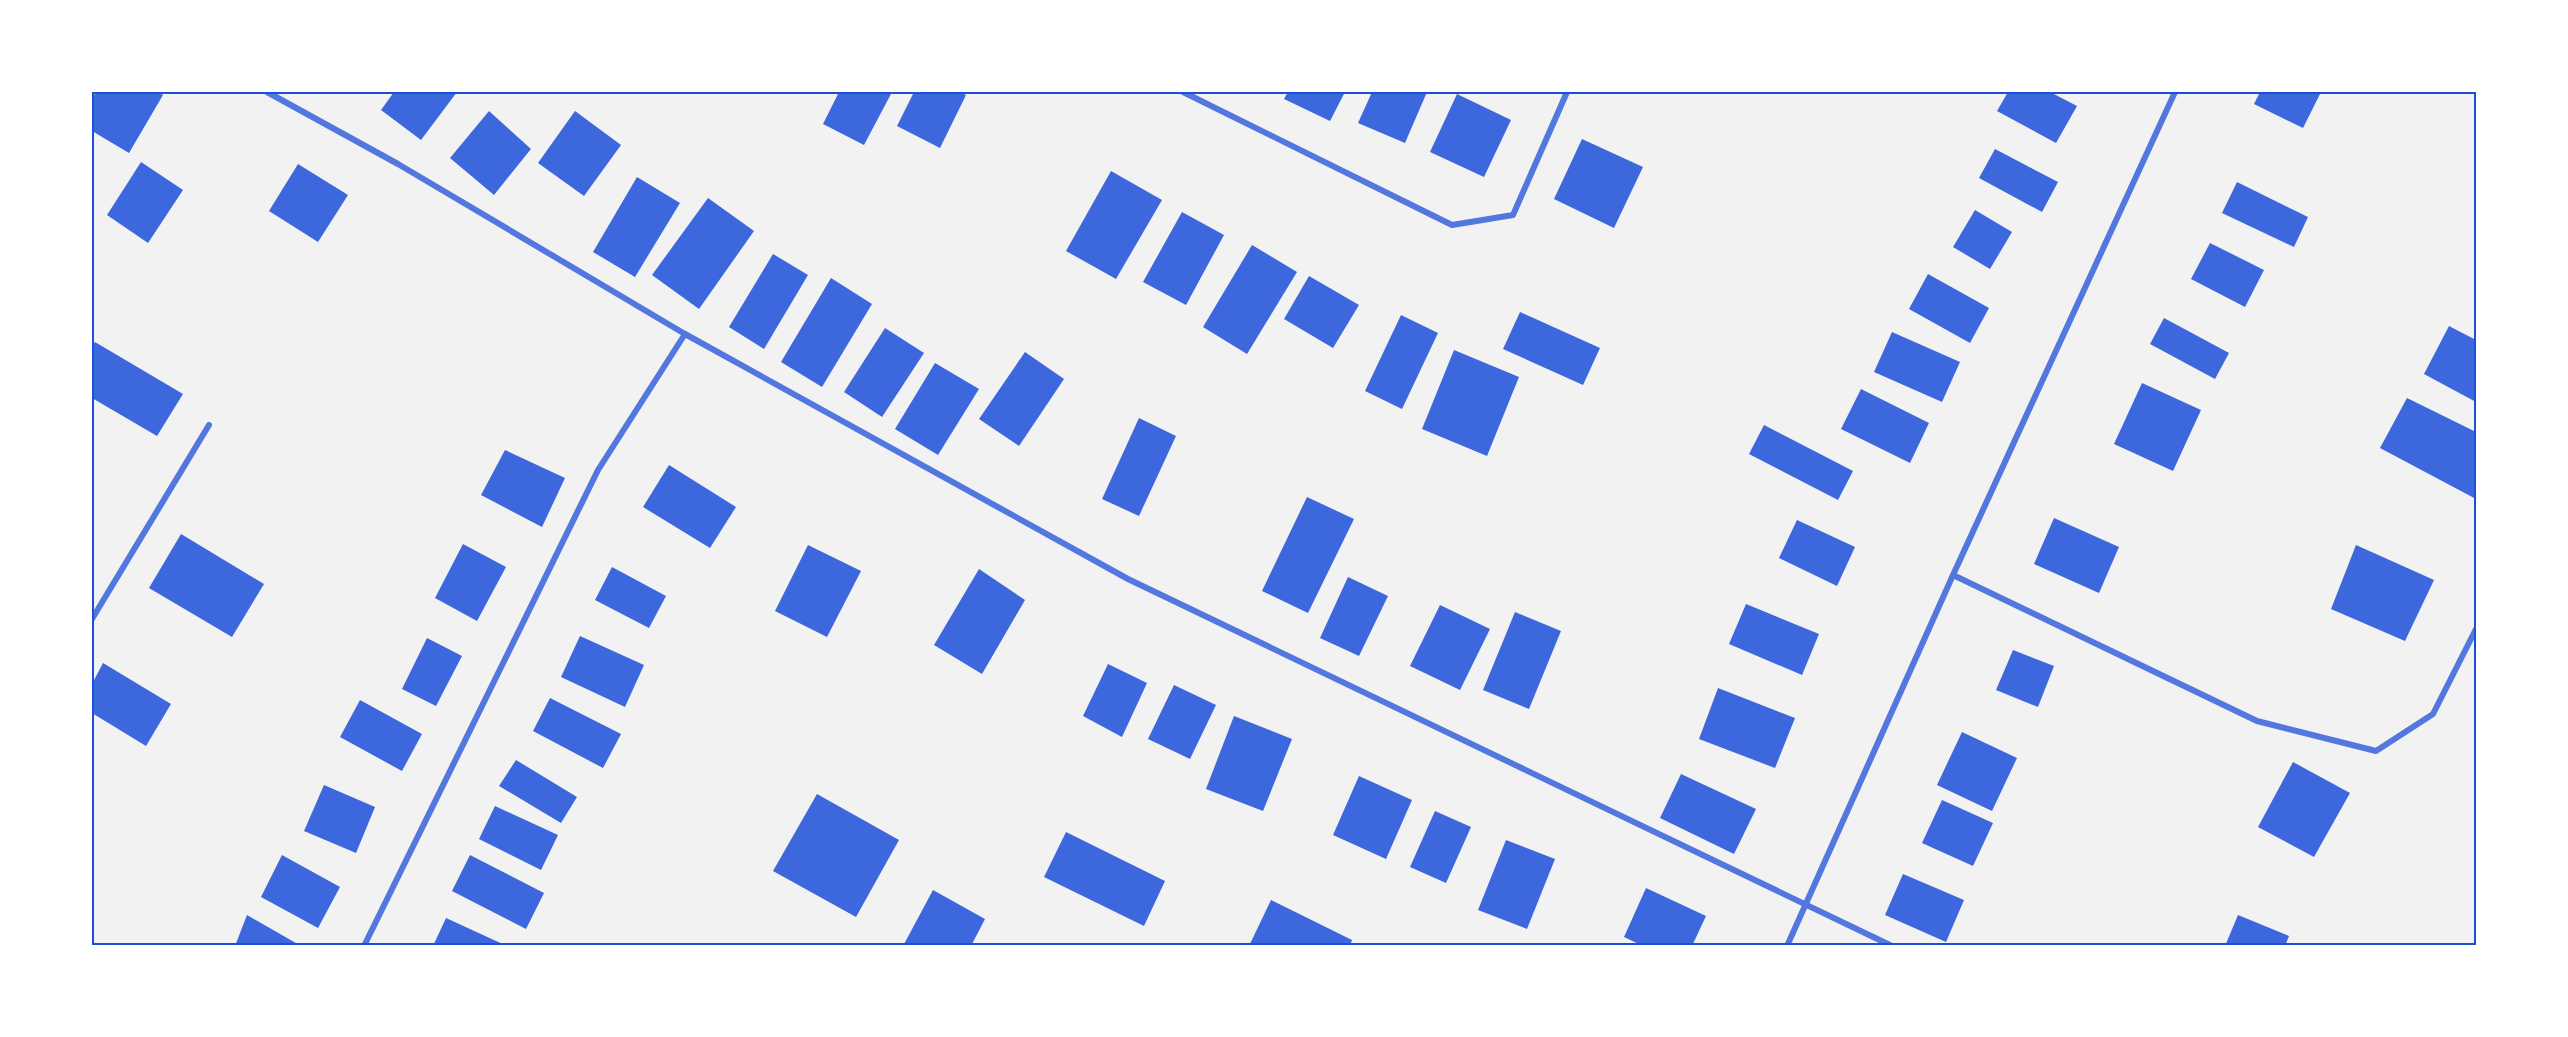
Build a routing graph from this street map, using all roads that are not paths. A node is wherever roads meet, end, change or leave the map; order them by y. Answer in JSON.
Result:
{"nodes":[{"id":1,"x":267,"y":92,"type":"edge"},
{"id":2,"x":1183,"y":92,"type":"edge"},
{"id":3,"x":1567,"y":92,"type":"edge"},
{"id":4,"x":2175,"y":92,"type":"edge"},
{"id":5,"x":686,"y":334,"type":"junction"},
{"id":6,"x":209,"y":425,"type":"dead end"},
{"id":7,"x":1953,"y":575,"type":"junction"},
{"id":8,"x":92,"y":619,"type":"edge"},
{"id":9,"x":2476,"y":629,"type":"edge"},
{"id":10,"x":1806,"y":904,"type":"junction"},
{"id":11,"x":364,"y":945,"type":"edge"},
{"id":12,"x":1787,"y":945,"type":"edge"},
{"id":13,"x":1892,"y":945,"type":"edge"}],
"edges":[{"from":1,"to":5,"type":"street"},
{"from":2,"to":3,"type":"street"},
{"from":4,"to":7,"type":"street"},
{"from":5,"to":10,"type":"street"},
{"from":5,"to":11,"type":"street"},
{"from":6,"to":8,"type":"street"},
{"from":7,"to":9,"type":"street"},
{"from":7,"to":10,"type":"street"},
{"from":10,"to":12,"type":"street"},
{"from":10,"to":13,"type":"street"}]}
